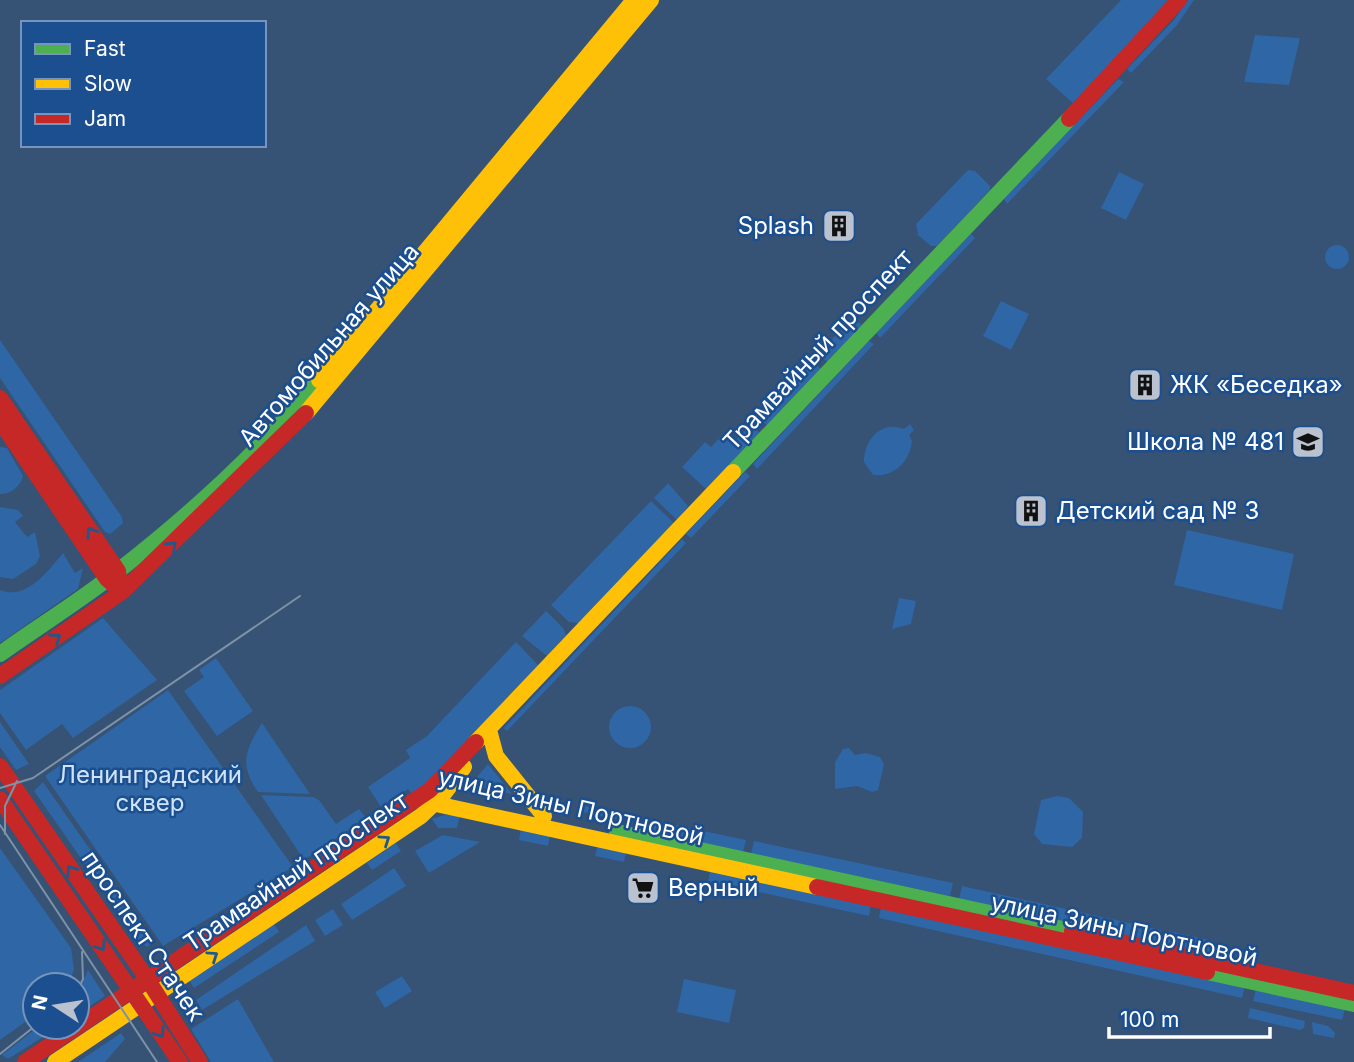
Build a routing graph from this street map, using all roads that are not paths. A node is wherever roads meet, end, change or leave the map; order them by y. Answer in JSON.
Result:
{"nodes":[{"id":1,"x":634,"y":0,"type":"edge"},
{"id":2,"x":651,"y":0,"type":"edge"},
{"id":3,"x":1179,"y":0,"type":"edge"},
{"id":4,"x":0,"y":398,"type":"edge"},
{"id":5,"x":0,"y":421,"type":"edge"},
{"id":6,"x":7,"y":442,"type":"edge"},
{"id":7,"x":112,"y":575,"type":"junction"},
{"id":8,"x":122,"y":592,"type":"junction"},
{"id":9,"x":0,"y":654,"type":"edge"},
{"id":10,"x":0,"y":677,"type":"edge"},
{"id":11,"x":489,"y":730,"type":"junction"},
{"id":12,"x":0,"y":766,"type":"edge"},
{"id":13,"x":434,"y":798,"type":"junction"},
{"id":14,"x":0,"y":799,"type":"edge"},
{"id":15,"x":544,"y":816,"type":"junction"},
{"id":16,"x":152,"y":987,"type":"junction"},
{"id":17,"x":1354,"y":993,"type":"edge"},
{"id":18,"x":136,"y":997,"type":"junction"},
{"id":19,"x":1354,"y":1004,"type":"edge"},
{"id":20,"x":25,"y":1062,"type":"edge"},
{"id":21,"x":55,"y":1062,"type":"edge"},
{"id":22,"x":180,"y":1062,"type":"edge"},
{"id":23,"x":200,"y":1062,"type":"edge"}],
"edges":[{"from":1,"to":7,"type":"main road","name":"Автомобильная улица"},
{"from":8,"to":2,"type":"main road","name":"Автомобильная улица","one_way":true},
{"from":3,"to":11,"type":"main road","name":"Трамвайный проспект"},
{"from":7,"to":4,"type":"main road","one_way":true},
{"from":5,"to":6,"type":"main road"},
{"from":6,"to":7,"type":"main road"},
{"from":7,"to":8,"type":"main road"},
{"from":7,"to":9,"type":"main road","name":"Автомобильная улица"},
{"from":10,"to":8,"type":"main road","name":"Автомобильная улица","one_way":true},
{"from":11,"to":13,"type":"main road","name":"Трамвайный проспект"},
{"from":11,"to":15,"type":"main road"},
{"from":16,"to":12,"type":"main road","name":"проспект Стачек","one_way":true},
{"from":13,"to":15,"type":"main road","name":"улица Зины Портновой"},
{"from":13,"to":16,"type":"main road","name":"Трамвайный проспект"},
{"from":13,"to":19,"type":"main road","name":"улица Зины Портновой"},
{"from":14,"to":18,"type":"main road","name":"проспект Стачек","one_way":true},
{"from":15,"to":17,"type":"main road","name":"улица Зины Портновой"},
{"from":16,"to":18,"type":"main road","name":"Трамвайный проспект"},
{"from":16,"to":23,"type":"main road","name":"проспект Стачек"},
{"from":18,"to":20,"type":"main road"},
{"from":18,"to":21,"type":"main road"},
{"from":18,"to":22,"type":"main road","name":"проспект Стачек","one_way":true}]}
